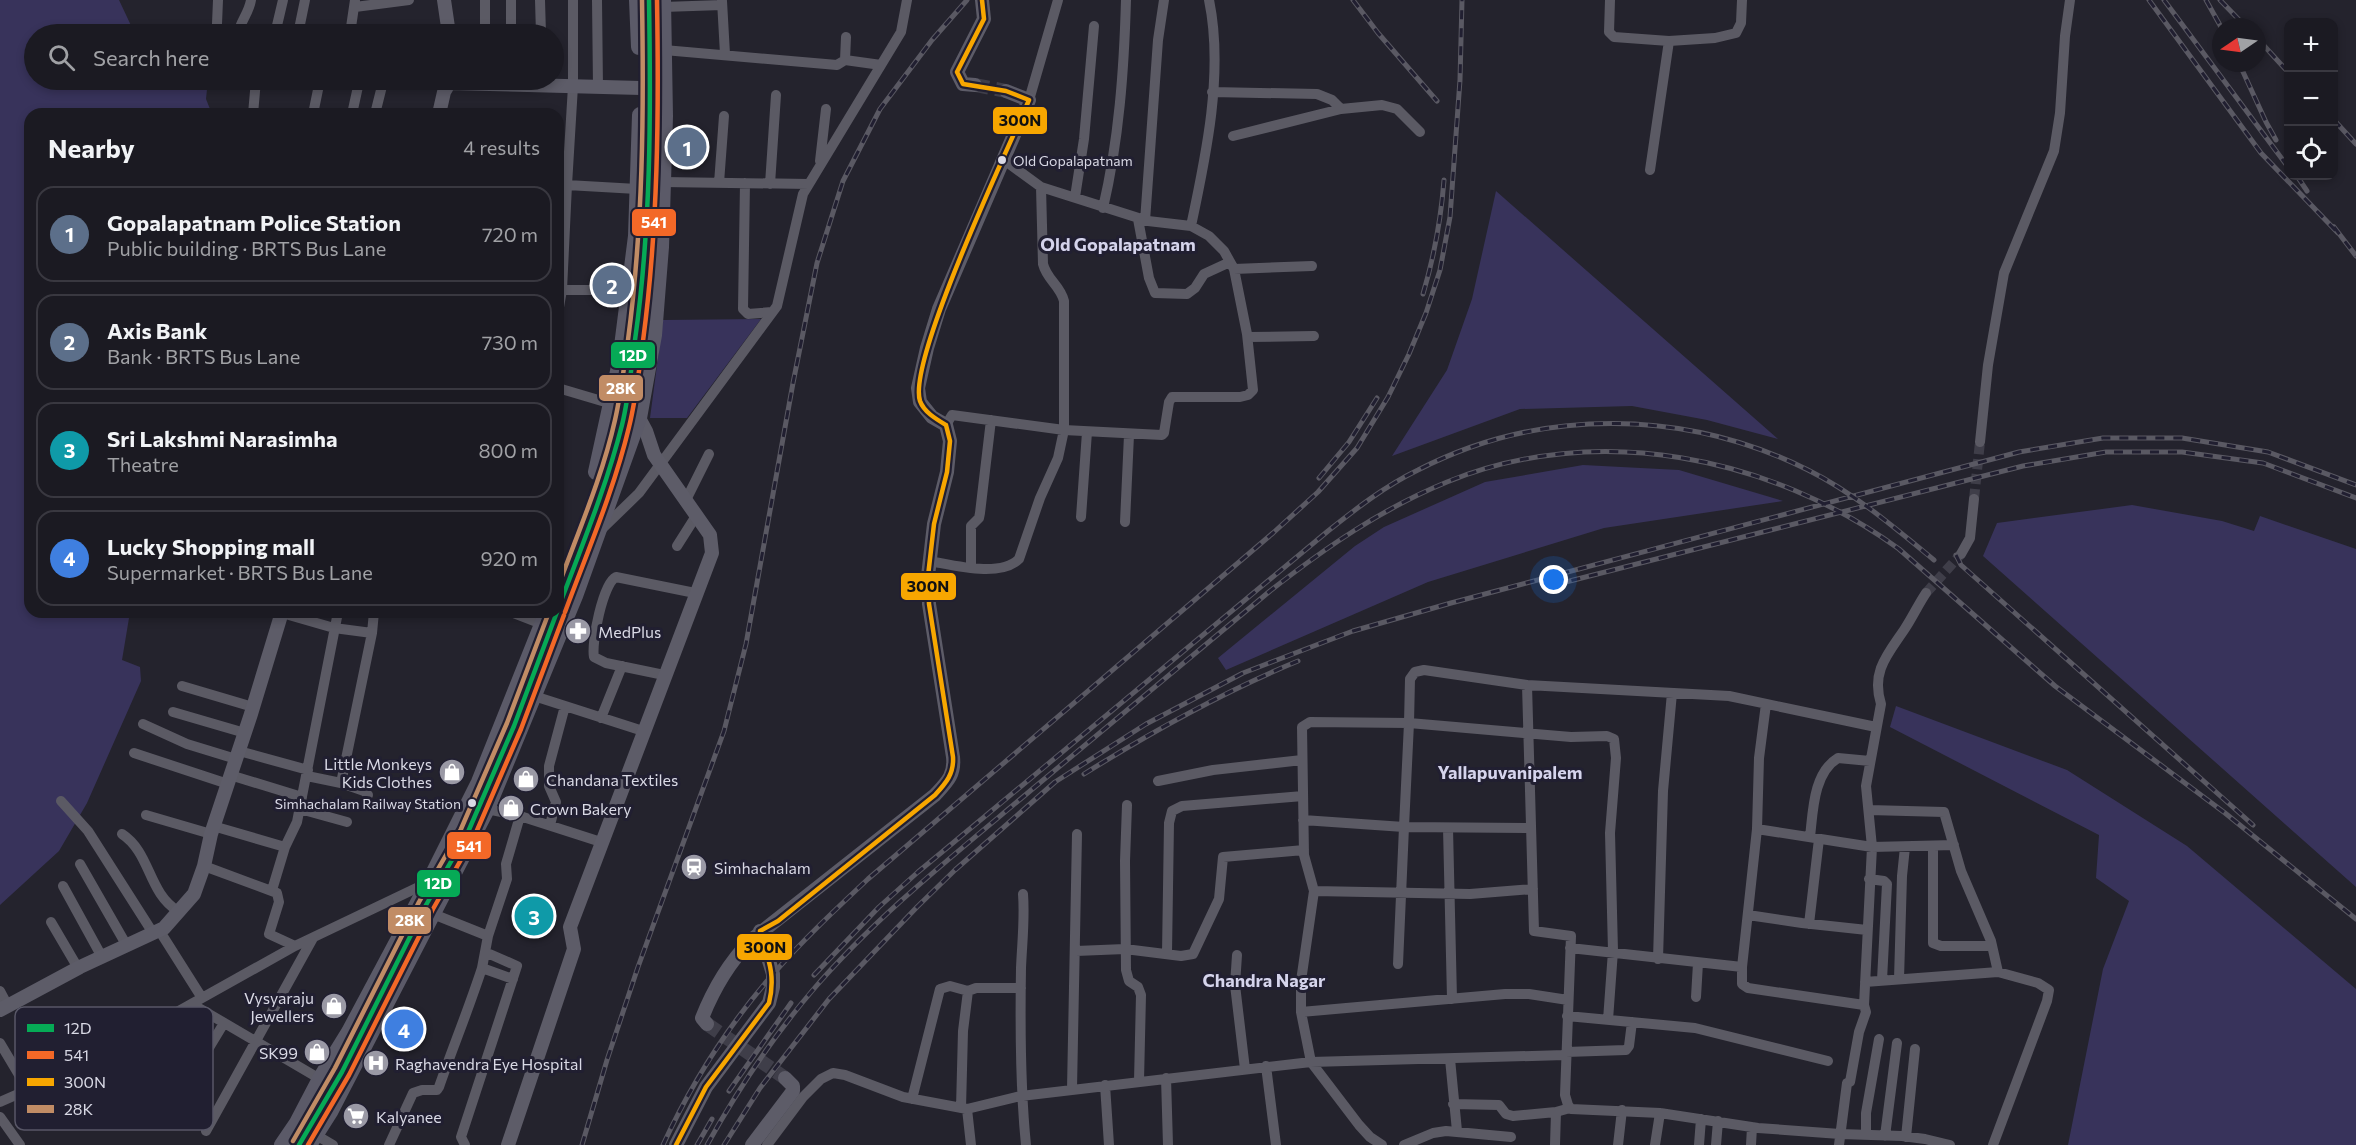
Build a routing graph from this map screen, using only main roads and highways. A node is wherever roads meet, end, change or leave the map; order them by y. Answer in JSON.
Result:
{"nodes":[{"id":1,"x":637,"y":0,"type":"edge"},
{"id":2,"x":658,"y":2,"type":"edge"},
{"id":3,"x":625,"y":410,"type":"junction"},
{"id":4,"x":564,"y":566,"type":"edge"},
{"id":5,"x":564,"y":591,"type":"edge"},
{"id":6,"x":545,"y":618,"type":"edge"},
{"id":7,"x":554,"y":618,"type":"edge"},
{"id":8,"x":313,"y":1140,"type":"edge"},
{"id":9,"x":282,"y":1145,"type":"edge"},
{"id":10,"x":299,"y":1145,"type":"edge"}],
"edges":[{"from":1,"to":3,"type":"main road"},
{"from":2,"to":3,"type":"main road"},
{"from":2,"to":3,"type":"main road"},
{"from":3,"to":4,"type":"main road"},
{"from":3,"to":5,"type":"main road"},
{"from":3,"to":8,"type":"main road"},
{"from":6,"to":9,"type":"main road"},
{"from":7,"to":10,"type":"main road"}]}
